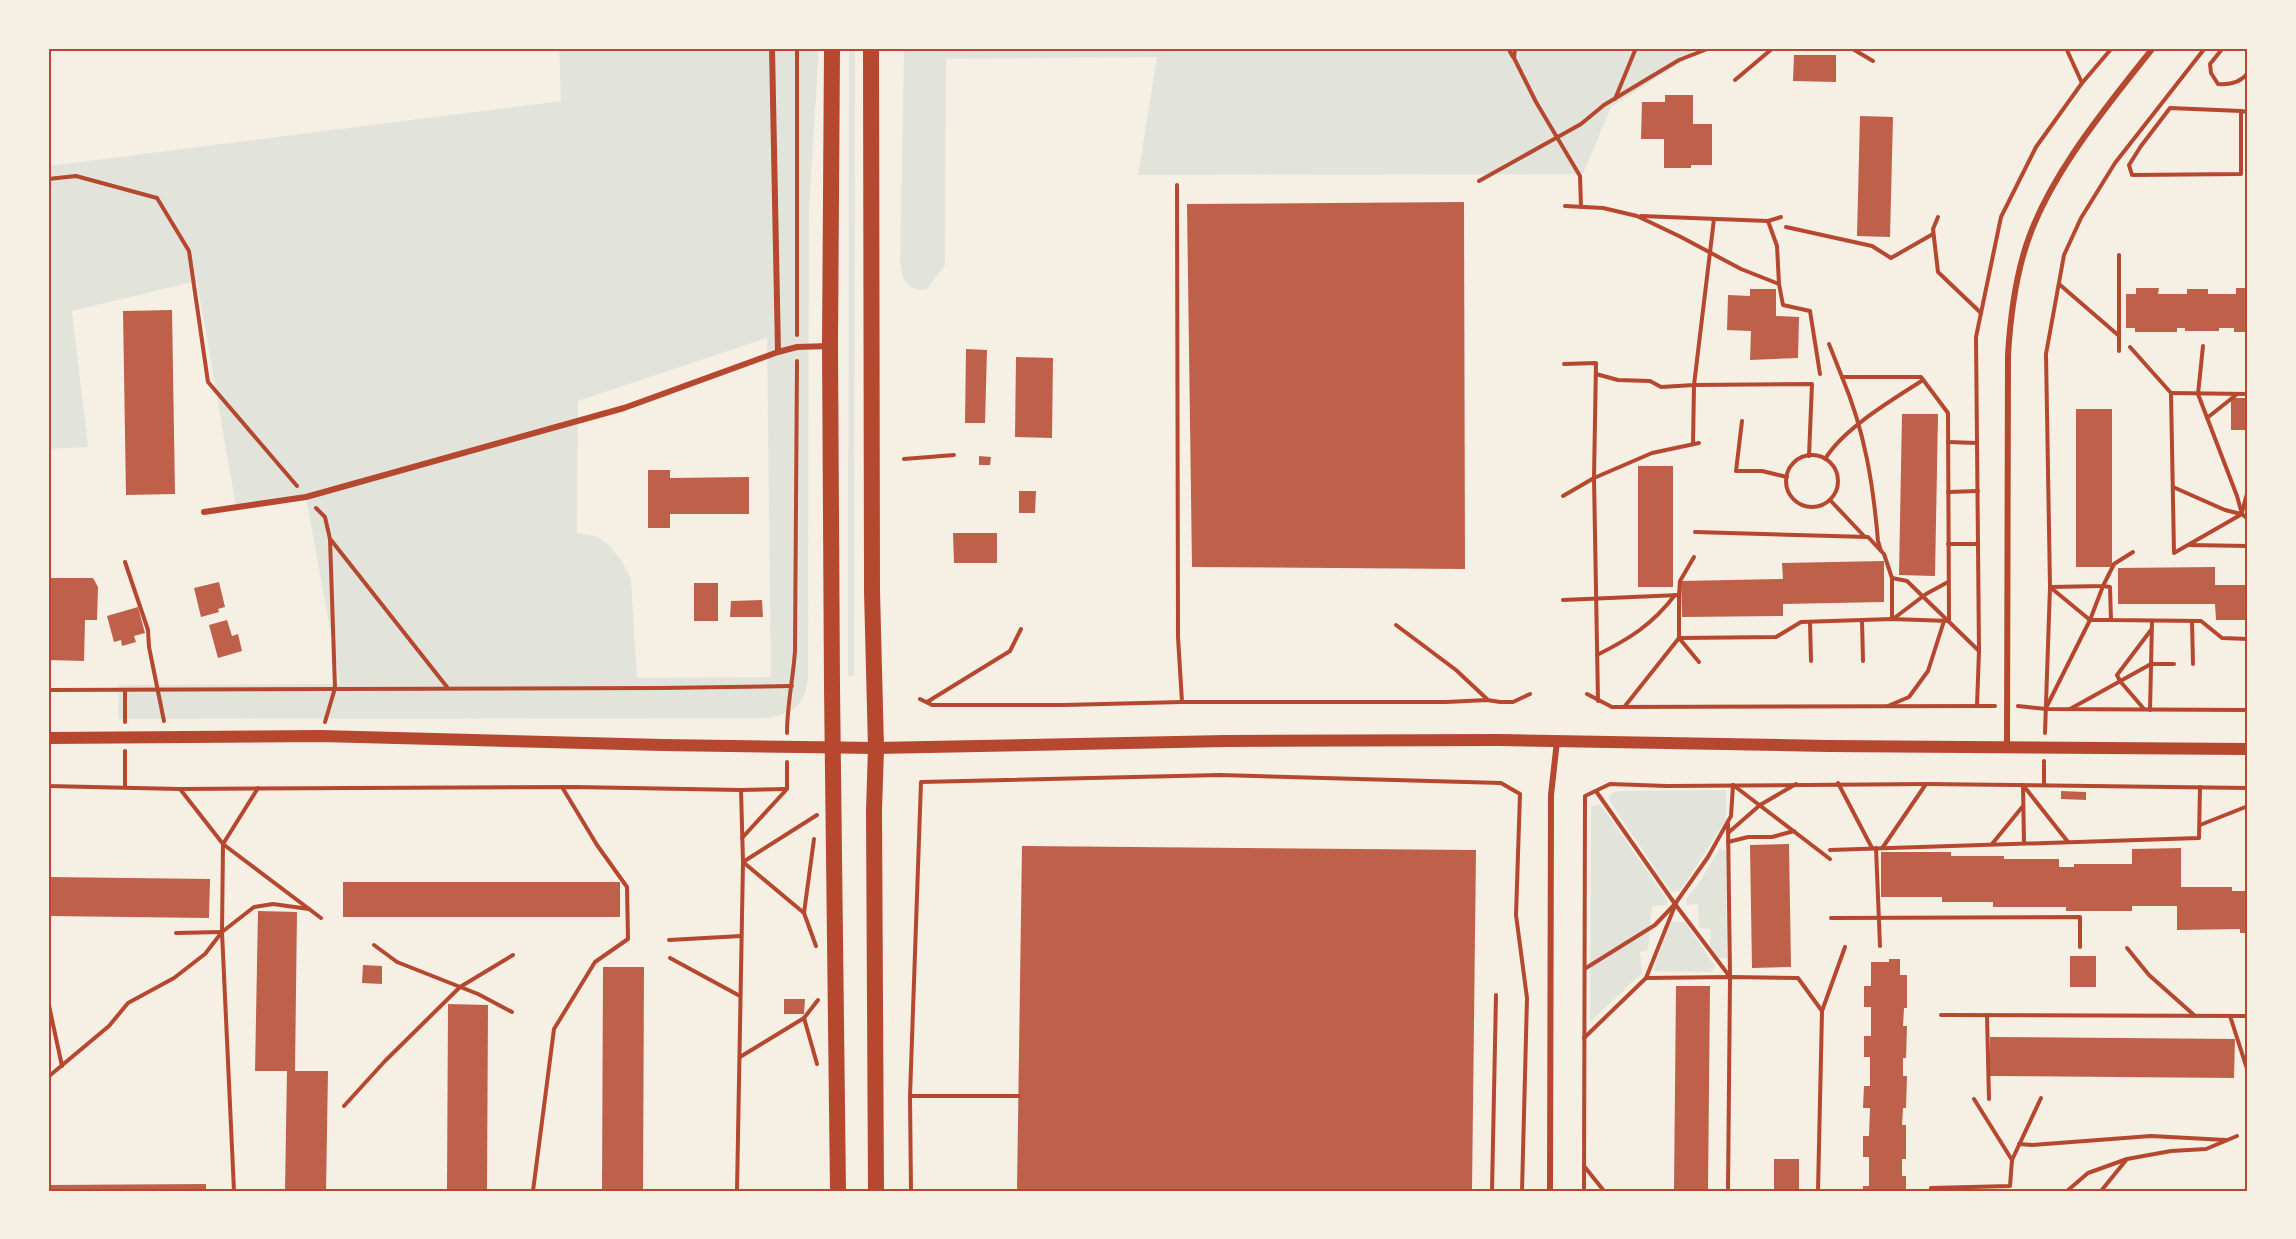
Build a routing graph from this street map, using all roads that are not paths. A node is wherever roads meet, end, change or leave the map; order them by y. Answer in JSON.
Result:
{"nodes":[{"id":1,"x":772,"y":48,"type":"edge"},
{"id":2,"x":832,"y":48,"type":"edge"},
{"id":3,"x":871,"y":48,"type":"edge"},
{"id":4,"x":2154,"y":48,"type":"edge"},
{"id":5,"x":830,"y":346,"type":"junction"},
{"id":6,"x":778,"y":352,"type":"junction"},
{"id":7,"x":204,"y":512,"type":"dead end"},
{"id":8,"x":48,"y":738,"type":"edge"},
{"id":9,"x":1557,"y":740,"type":"junction"},
{"id":10,"x":2007,"y":746,"type":"junction"},
{"id":11,"x":833,"y":747,"type":"junction"},
{"id":12,"x":876,"y":748,"type":"junction"},
{"id":13,"x":2248,"y":749,"type":"edge"},
{"id":14,"x":838,"y":1191,"type":"edge"},
{"id":15,"x":876,"y":1191,"type":"edge"},
{"id":16,"x":1550,"y":1191,"type":"edge"}],
"edges":[{"from":1,"to":6,"type":"street"},
{"from":2,"to":5,"type":"highway"},
{"from":3,"to":12,"type":"highway"},
{"from":4,"to":10,"type":"street"},
{"from":5,"to":6,"type":"street"},
{"from":5,"to":11,"type":"highway"},
{"from":6,"to":7,"type":"street"},
{"from":8,"to":11,"type":"main road"},
{"from":9,"to":10,"type":"main road"},
{"from":9,"to":12,"type":"main road"},
{"from":9,"to":16,"type":"street"},
{"from":10,"to":13,"type":"main road"},
{"from":11,"to":12,"type":"main road"},
{"from":11,"to":14,"type":"highway"},
{"from":12,"to":15,"type":"highway"}]}
